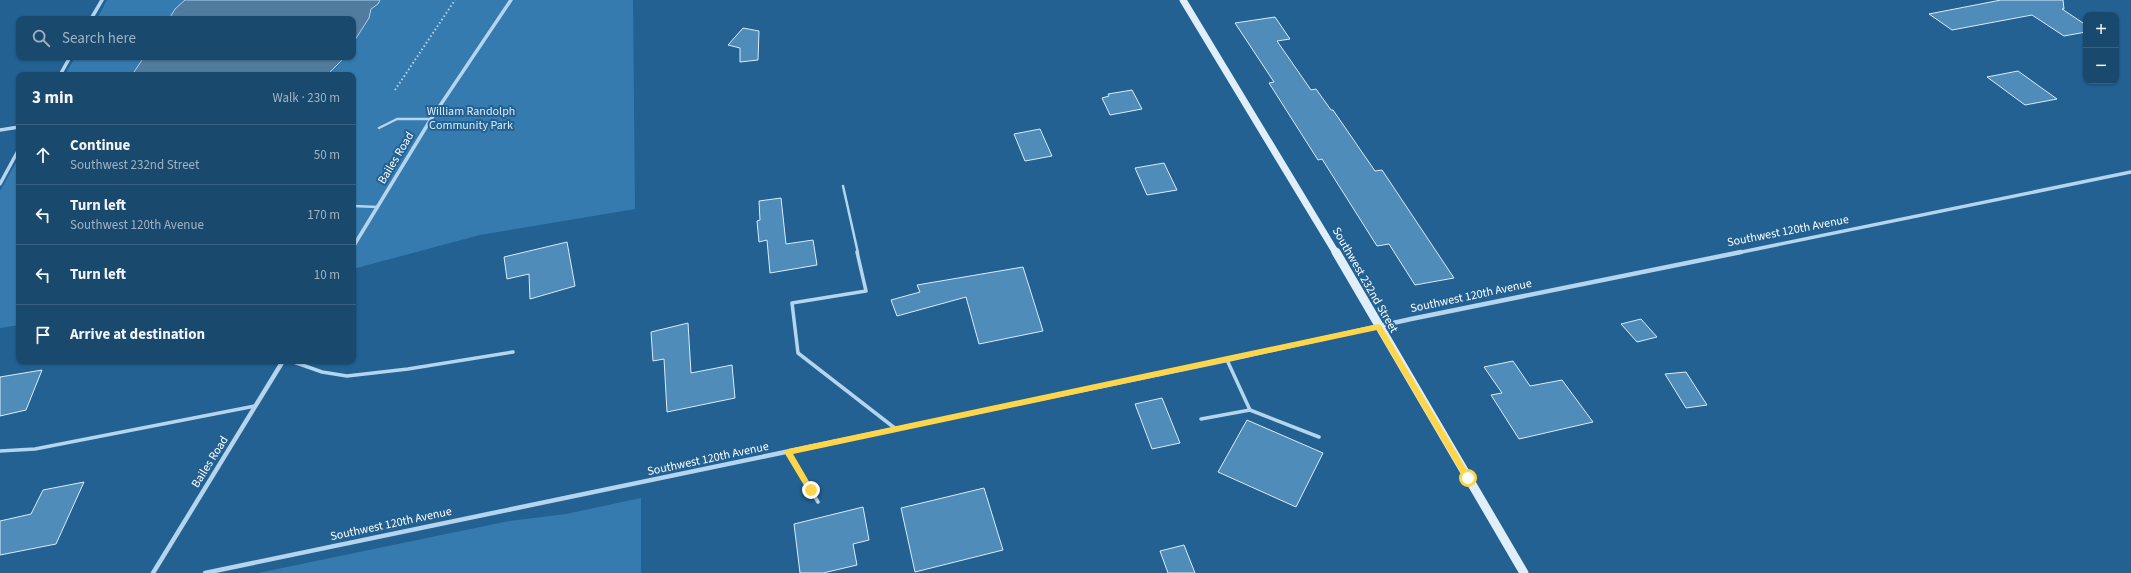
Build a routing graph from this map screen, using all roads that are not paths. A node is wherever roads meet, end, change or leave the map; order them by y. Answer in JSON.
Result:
{"nodes":[{"id":1,"x":102,"y":0,"type":"edge"},
{"id":2,"x":511,"y":0,"type":"edge"},
{"id":3,"x":1183,"y":0,"type":"edge"},
{"id":4,"x":93,"y":16,"type":"edge"},
{"id":5,"x":68,"y":60,"type":"edge"},
{"id":6,"x":62,"y":72,"type":"edge"},
{"id":7,"x":431,"y":119,"type":"junction"},
{"id":8,"x":16,"y":128,"type":"edge"},
{"id":9,"x":379,"y":128,"type":"dead end"},
{"id":10,"x":0,"y":130,"type":"edge"},
{"id":11,"x":16,"y":155,"type":"edge"},
{"id":12,"x":2131,"y":172,"type":"edge"},
{"id":13,"x":0,"y":184,"type":"edge"},
{"id":14,"x":843,"y":186,"type":"dead end"},
{"id":15,"x":356,"y":206,"type":"edge"},
{"id":16,"x":378,"y":207,"type":"junction"},
{"id":17,"x":356,"y":242,"type":"edge"},
{"id":18,"x":1378,"y":327,"type":"junction"},
{"id":19,"x":513,"y":352,"type":"dead end"},
{"id":20,"x":1227,"y":360,"type":"junction"},
{"id":21,"x":281,"y":364,"type":"edge"},
{"id":22,"x":299,"y":364,"type":"edge"},
{"id":23,"x":257,"y":405,"type":"junction"},
{"id":24,"x":1250,"y":410,"type":"junction"},
{"id":25,"x":1201,"y":419,"type":"dead end"},
{"id":26,"x":896,"y":429,"type":"junction"},
{"id":27,"x":1319,"y":437,"type":"dead end"},
{"id":28,"x":0,"y":451,"type":"edge"},
{"id":29,"x":788,"y":452,"type":"junction"},
{"id":30,"x":818,"y":502,"type":"dead end"},
{"id":31,"x":153,"y":573,"type":"edge"},
{"id":32,"x":205,"y":573,"type":"edge"},
{"id":33,"x":1524,"y":573,"type":"edge"}],
"edges":[{"from":1,"to":4,"type":"street"},
{"from":2,"to":7,"type":"street","name":"Bailes Road"},
{"from":3,"to":18,"type":"street","name":"Southwest 232nd Street"},
{"from":5,"to":6,"type":"street"},
{"from":7,"to":9,"type":"lane"},
{"from":7,"to":16,"type":"street","name":"Bailes Road"},
{"from":8,"to":10,"type":"street"},
{"from":11,"to":13,"type":"street"},
{"from":12,"to":18,"type":"street","name":"Southwest 120th Avenue"},
{"from":14,"to":26,"type":"lane"},
{"from":15,"to":16,"type":"lane"},
{"from":16,"to":17,"type":"street","name":"Bailes Road"},
{"from":18,"to":20,"type":"street","name":"Southwest 120th Avenue"},
{"from":18,"to":33,"type":"street","name":"Southwest 232nd Street"},
{"from":19,"to":22,"type":"lane"},
{"from":20,"to":24,"type":"lane"},
{"from":20,"to":26,"type":"street","name":"Southwest 120th Avenue"},
{"from":21,"to":23,"type":"street","name":"Bailes Road"},
{"from":23,"to":28,"type":"lane"},
{"from":23,"to":31,"type":"street","name":"Bailes Road"},
{"from":24,"to":25,"type":"lane"},
{"from":24,"to":27,"type":"lane"},
{"from":26,"to":29,"type":"street","name":"Southwest 120th Avenue"},
{"from":29,"to":30,"type":"lane"},
{"from":29,"to":32,"type":"street","name":"Southwest 120th Avenue"}]}
